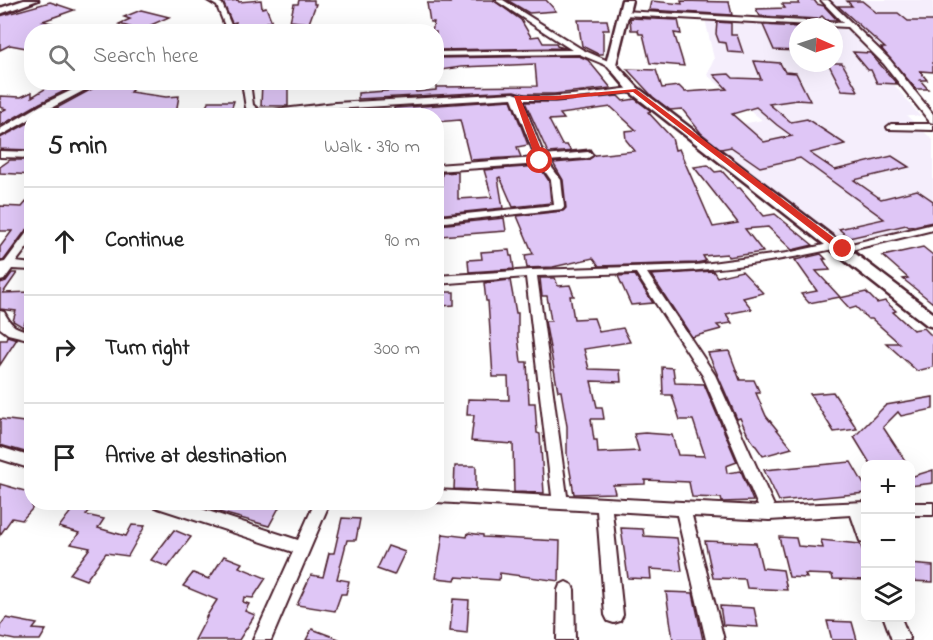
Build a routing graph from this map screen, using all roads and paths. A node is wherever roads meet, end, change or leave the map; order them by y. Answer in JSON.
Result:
{"nodes":[{"id":1,"x":210,"y":0,"type":"edge"},
{"id":2,"x":498,"y":0,"type":"edge"},
{"id":3,"x":824,"y":0,"type":"edge"},
{"id":4,"x":28,"y":1,"type":"edge"},
{"id":5,"x":625,"y":6,"type":"edge"},
{"id":6,"x":0,"y":11,"type":"edge"},
{"id":7,"x":228,"y":24,"type":"edge"},
{"id":8,"x":850,"y":25,"type":"junction"},
{"id":9,"x":580,"y":52,"type":"junction"},
{"id":10,"x":444,"y":54,"type":"edge"},
{"id":11,"x":612,"y":63,"type":"junction"},
{"id":12,"x":79,"y":90,"type":"edge"},
{"id":13,"x":247,"y":90,"type":"edge"},
{"id":14,"x":634,"y":90,"type":"junction"},
{"id":15,"x":517,"y":98,"type":"junction"},
{"id":16,"x":42,"y":108,"type":"edge"},
{"id":17,"x":252,"y":108,"type":"edge"},
{"id":18,"x":369,"y":108,"type":"edge"},
{"id":19,"x":24,"y":119,"type":"edge"},
{"id":20,"x":933,"y":120,"type":"edge"},
{"id":21,"x":891,"y":127,"type":"dead end"},
{"id":22,"x":933,"y":128,"type":"edge"},
{"id":23,"x":0,"y":133,"type":"edge"},
{"id":24,"x":0,"y":154,"type":"edge"},
{"id":25,"x":24,"y":155,"type":"edge"},
{"id":26,"x":588,"y":155,"type":"dead end"},
{"id":27,"x":542,"y":159,"type":"junction"},
{"id":28,"x":444,"y":167,"type":"edge"},
{"id":29,"x":444,"y":219,"type":"edge"},
{"id":30,"x":933,"y":227,"type":"edge"},
{"id":31,"x":24,"y":242,"type":"edge"},
{"id":32,"x":840,"y":247,"type":"junction"},
{"id":33,"x":4,"y":265,"type":"edge"},
{"id":34,"x":24,"y":266,"type":"edge"},
{"id":35,"x":640,"y":271,"type":"junction"},
{"id":36,"x":531,"y":273,"type":"junction"},
{"id":37,"x":0,"y":277,"type":"edge"},
{"id":38,"x":444,"y":279,"type":"edge"},
{"id":39,"x":0,"y":315,"type":"edge"},
{"id":40,"x":933,"y":321,"type":"edge"},
{"id":41,"x":24,"y":334,"type":"edge"},
{"id":42,"x":0,"y":453,"type":"edge"},
{"id":43,"x":24,"y":460,"type":"edge"},
{"id":44,"x":444,"y":496,"type":"edge"},
{"id":45,"x":560,"y":502,"type":"junction"},
{"id":46,"x":604,"y":504,"type":"junction"},
{"id":47,"x":683,"y":508,"type":"junction"},
{"id":48,"x":861,"y":508,"type":"edge"},
{"id":49,"x":915,"y":509,"type":"edge"},
{"id":50,"x":933,"y":509,"type":"edge"},
{"id":51,"x":183,"y":510,"type":"edge"},
{"id":52,"x":320,"y":510,"type":"edge"},
{"id":53,"x":769,"y":513,"type":"junction"},
{"id":54,"x":303,"y":548,"type":"junction"},
{"id":55,"x":566,"y":590,"type":"dead end"},
{"id":56,"x":614,"y":615,"type":"dead end"},
{"id":57,"x":894,"y":622,"type":"edge"},
{"id":58,"x":262,"y":640,"type":"edge"},
{"id":59,"x":567,"y":640,"type":"edge"},
{"id":60,"x":716,"y":640,"type":"edge"},
{"id":61,"x":901,"y":640,"type":"edge"}],
"edges":[{"from":1,"to":7,"type":"street"},
{"from":2,"to":9,"type":"street"},
{"from":3,"to":8,"type":"street"},
{"from":4,"to":6,"type":"main road"},
{"from":5,"to":8,"type":"street"},
{"from":5,"to":11,"type":"main road"},
{"from":8,"to":20,"type":"street"},
{"from":9,"to":10,"type":"street"},
{"from":9,"to":11,"type":"street"},
{"from":11,"to":14,"type":"main road"},
{"from":12,"to":16,"type":"street"},
{"from":13,"to":17,"type":"street"},
{"from":14,"to":15,"type":"street"},
{"from":14,"to":32,"type":"main road"},
{"from":15,"to":18,"type":"street"},
{"from":15,"to":27,"type":"street"},
{"from":19,"to":23,"type":"street"},
{"from":21,"to":22,"type":"street"},
{"from":24,"to":25,"type":"street"},
{"from":26,"to":27,"type":"street"},
{"from":27,"to":28,"type":"street"},
{"from":27,"to":29,"type":"street"},
{"from":30,"to":32,"type":"street"},
{"from":31,"to":33,"type":"street"},
{"from":32,"to":35,"type":"street"},
{"from":32,"to":40,"type":"main road"},
{"from":33,"to":34,"type":"street"},
{"from":33,"to":37,"type":"street"},
{"from":35,"to":36,"type":"street"},
{"from":35,"to":53,"type":"street"},
{"from":36,"to":38,"type":"street"},
{"from":36,"to":45,"type":"street"},
{"from":39,"to":41,"type":"street"},
{"from":42,"to":43,"type":"street"},
{"from":44,"to":45,"type":"street"},
{"from":45,"to":46,"type":"street"},
{"from":46,"to":47,"type":"street"},
{"from":46,"to":56,"type":"street"},
{"from":47,"to":53,"type":"street"},
{"from":47,"to":60,"type":"street"},
{"from":48,"to":53,"type":"street"},
{"from":49,"to":50,"type":"street"},
{"from":51,"to":54,"type":"street"},
{"from":52,"to":54,"type":"street"},
{"from":54,"to":58,"type":"street"},
{"from":55,"to":59,"type":"street"},
{"from":57,"to":61,"type":"street"}]}
